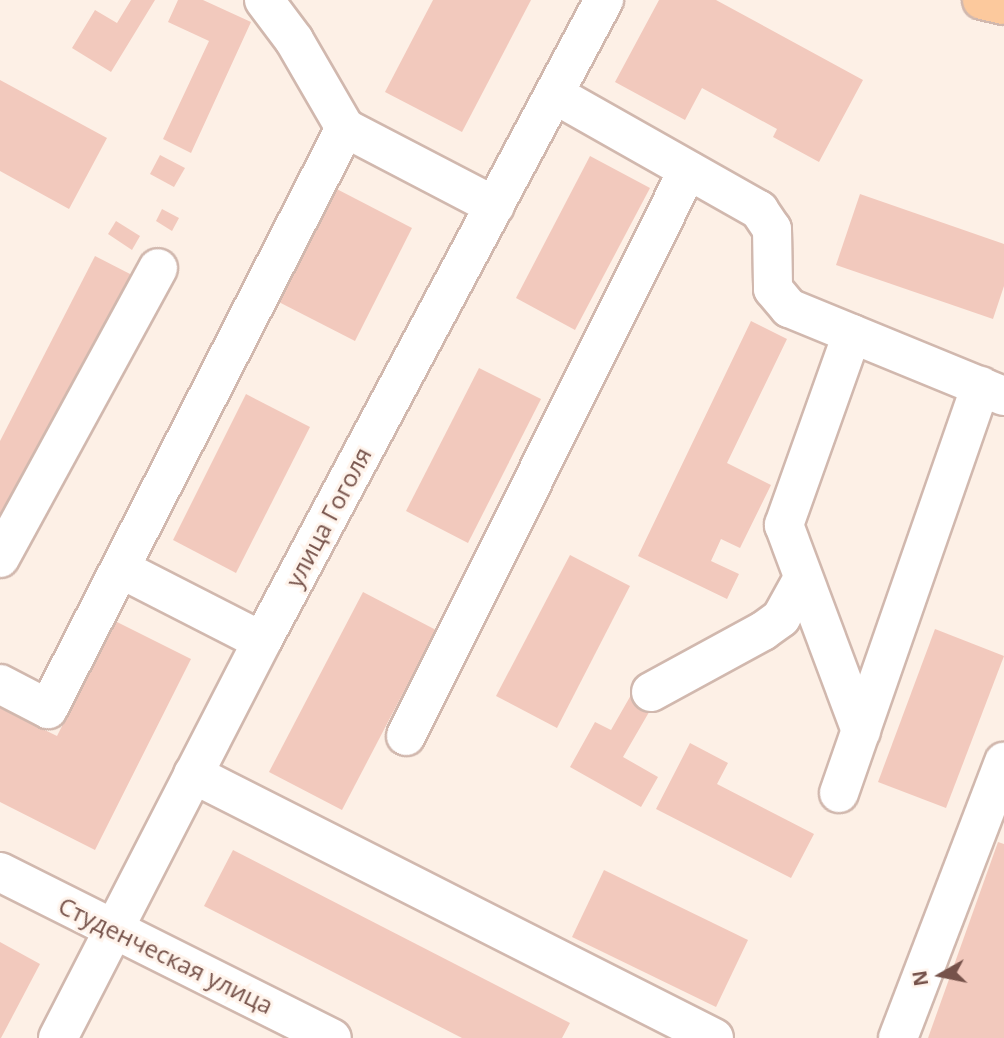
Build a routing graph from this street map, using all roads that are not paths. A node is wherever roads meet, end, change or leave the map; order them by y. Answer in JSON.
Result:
{"nodes":[{"id":1,"x":264,"y":0,"type":"edge"},
{"id":2,"x":604,"y":0,"type":"edge"},
{"id":3,"x":982,"y":0,"type":"edge"},
{"id":4,"x":1004,"y":5,"type":"edge"},
{"id":5,"x":554,"y":94,"type":"junction"},
{"id":6,"x":345,"y":128,"type":"junction"},
{"id":7,"x":688,"y":170,"type":"junction"},
{"id":8,"x":495,"y":206,"type":"junction"},
{"id":9,"x":158,"y":268,"type":"dead end"},
{"id":10,"x":852,"y":334,"type":"junction"},
{"id":11,"x":992,"y":391,"type":"edge"},
{"id":12,"x":0,"y":558,"type":"edge"},
{"id":13,"x":121,"y":569,"type":"junction"},
{"id":14,"x":802,"y":580,"type":"junction"},
{"id":15,"x":262,"y":641,"type":"junction"},
{"id":16,"x":0,"y":684,"type":"edge"},
{"id":17,"x":651,"y":692,"type":"dead end"},
{"id":18,"x":861,"y":731,"type":"junction"},
{"id":19,"x":406,"y":736,"type":"dead end"},
{"id":20,"x":1004,"y":762,"type":"edge"},
{"id":21,"x":193,"y":774,"type":"junction"},
{"id":22,"x":839,"y":793,"type":"dead end"},
{"id":23,"x":0,"y":872,"type":"edge"},
{"id":24,"x":114,"y":928,"type":"junction"},
{"id":25,"x":286,"y":1028,"type":"edge"},
{"id":26,"x":58,"y":1038,"type":"edge"},
{"id":27,"x":332,"y":1038,"type":"edge"},
{"id":28,"x":714,"y":1038,"type":"edge"},
{"id":29,"x":898,"y":1038,"type":"edge"}],
"edges":[{"from":1,"to":6,"type":"street"},
{"from":2,"to":5,"type":"street","name":"улица Гоголя"},
{"from":3,"to":4,"type":"main road"},
{"from":5,"to":7,"type":"street"},
{"from":5,"to":8,"type":"street","name":"улица Гоголя"},
{"from":6,"to":8,"type":"street"},
{"from":6,"to":13,"type":"street"},
{"from":7,"to":10,"type":"street"},
{"from":7,"to":19,"type":"street"},
{"from":8,"to":15,"type":"street","name":"улица Гоголя"},
{"from":9,"to":12,"type":"street"},
{"from":10,"to":11,"type":"street"},
{"from":10,"to":14,"type":"street"},
{"from":11,"to":18,"type":"street"},
{"from":13,"to":15,"type":"street"},
{"from":13,"to":16,"type":"street"},
{"from":14,"to":17,"type":"street"},
{"from":14,"to":18,"type":"street"},
{"from":15,"to":21,"type":"street","name":"улица Гоголя"},
{"from":18,"to":22,"type":"street"},
{"from":20,"to":29,"type":"street"},
{"from":21,"to":24,"type":"street","name":"улица Гоголя"},
{"from":21,"to":28,"type":"street"},
{"from":23,"to":24,"type":"street","name":"Студенческая улица"},
{"from":24,"to":25,"type":"street","name":"Студенческая улица"},
{"from":24,"to":26,"type":"street","name":"улица Гоголя"},
{"from":25,"to":27,"type":"street","name":"Студенческая улица"}]}
